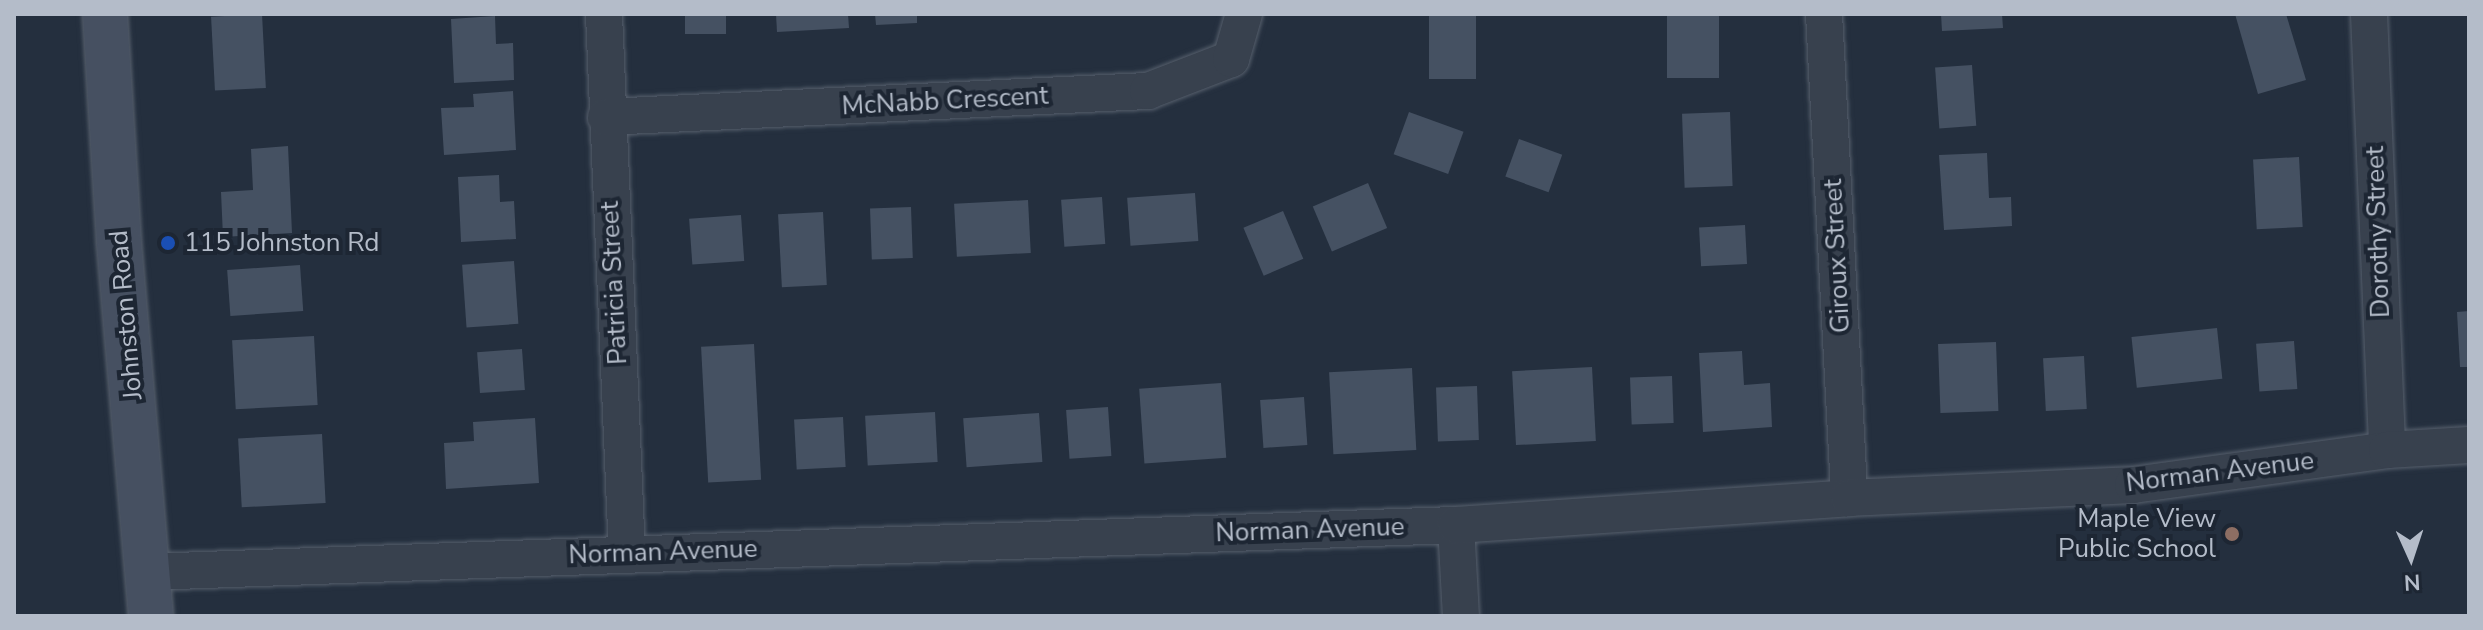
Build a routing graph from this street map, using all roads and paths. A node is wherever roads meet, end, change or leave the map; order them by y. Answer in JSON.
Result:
{"nodes":[{"id":1,"x":105,"y":14,"type":"edge"},
{"id":2,"x":604,"y":14,"type":"edge"},
{"id":3,"x":1244,"y":14,"type":"edge"},
{"id":4,"x":1824,"y":14,"type":"edge"},
{"id":5,"x":2369,"y":14,"type":"edge"},
{"id":6,"x":606,"y":117,"type":"junction"},
{"id":7,"x":2469,"y":445,"type":"edge"},
{"id":8,"x":2387,"y":450,"type":"junction"},
{"id":9,"x":1849,"y":498,"type":"junction"},
{"id":10,"x":1456,"y":525,"type":"junction"},
{"id":11,"x":627,"y":553,"type":"junction"},
{"id":12,"x":148,"y":572,"type":"junction"},
{"id":13,"x":151,"y":616,"type":"edge"},
{"id":14,"x":1461,"y":616,"type":"edge"}],
"edges":[{"from":1,"to":12,"type":"street","name":"Johnston Road"},
{"from":2,"to":6,"type":"street","name":"Patricia Street"},
{"from":3,"to":6,"type":"street","name":"McNabb Crescent"},
{"from":4,"to":9,"type":"street","name":"Giroux Street"},
{"from":5,"to":8,"type":"street","name":"Dorothy Street"},
{"from":6,"to":11,"type":"street","name":"Patricia Street"},
{"from":7,"to":8,"type":"street","name":"Norman Avenue"},
{"from":8,"to":9,"type":"street","name":"Norman Avenue"},
{"from":9,"to":10,"type":"street","name":"Norman Avenue"},
{"from":10,"to":11,"type":"street","name":"Norman Avenue"},
{"from":10,"to":14,"type":"street"},
{"from":11,"to":12,"type":"street","name":"Norman Avenue"},
{"from":12,"to":13,"type":"street","name":"Johnston Road"}]}
